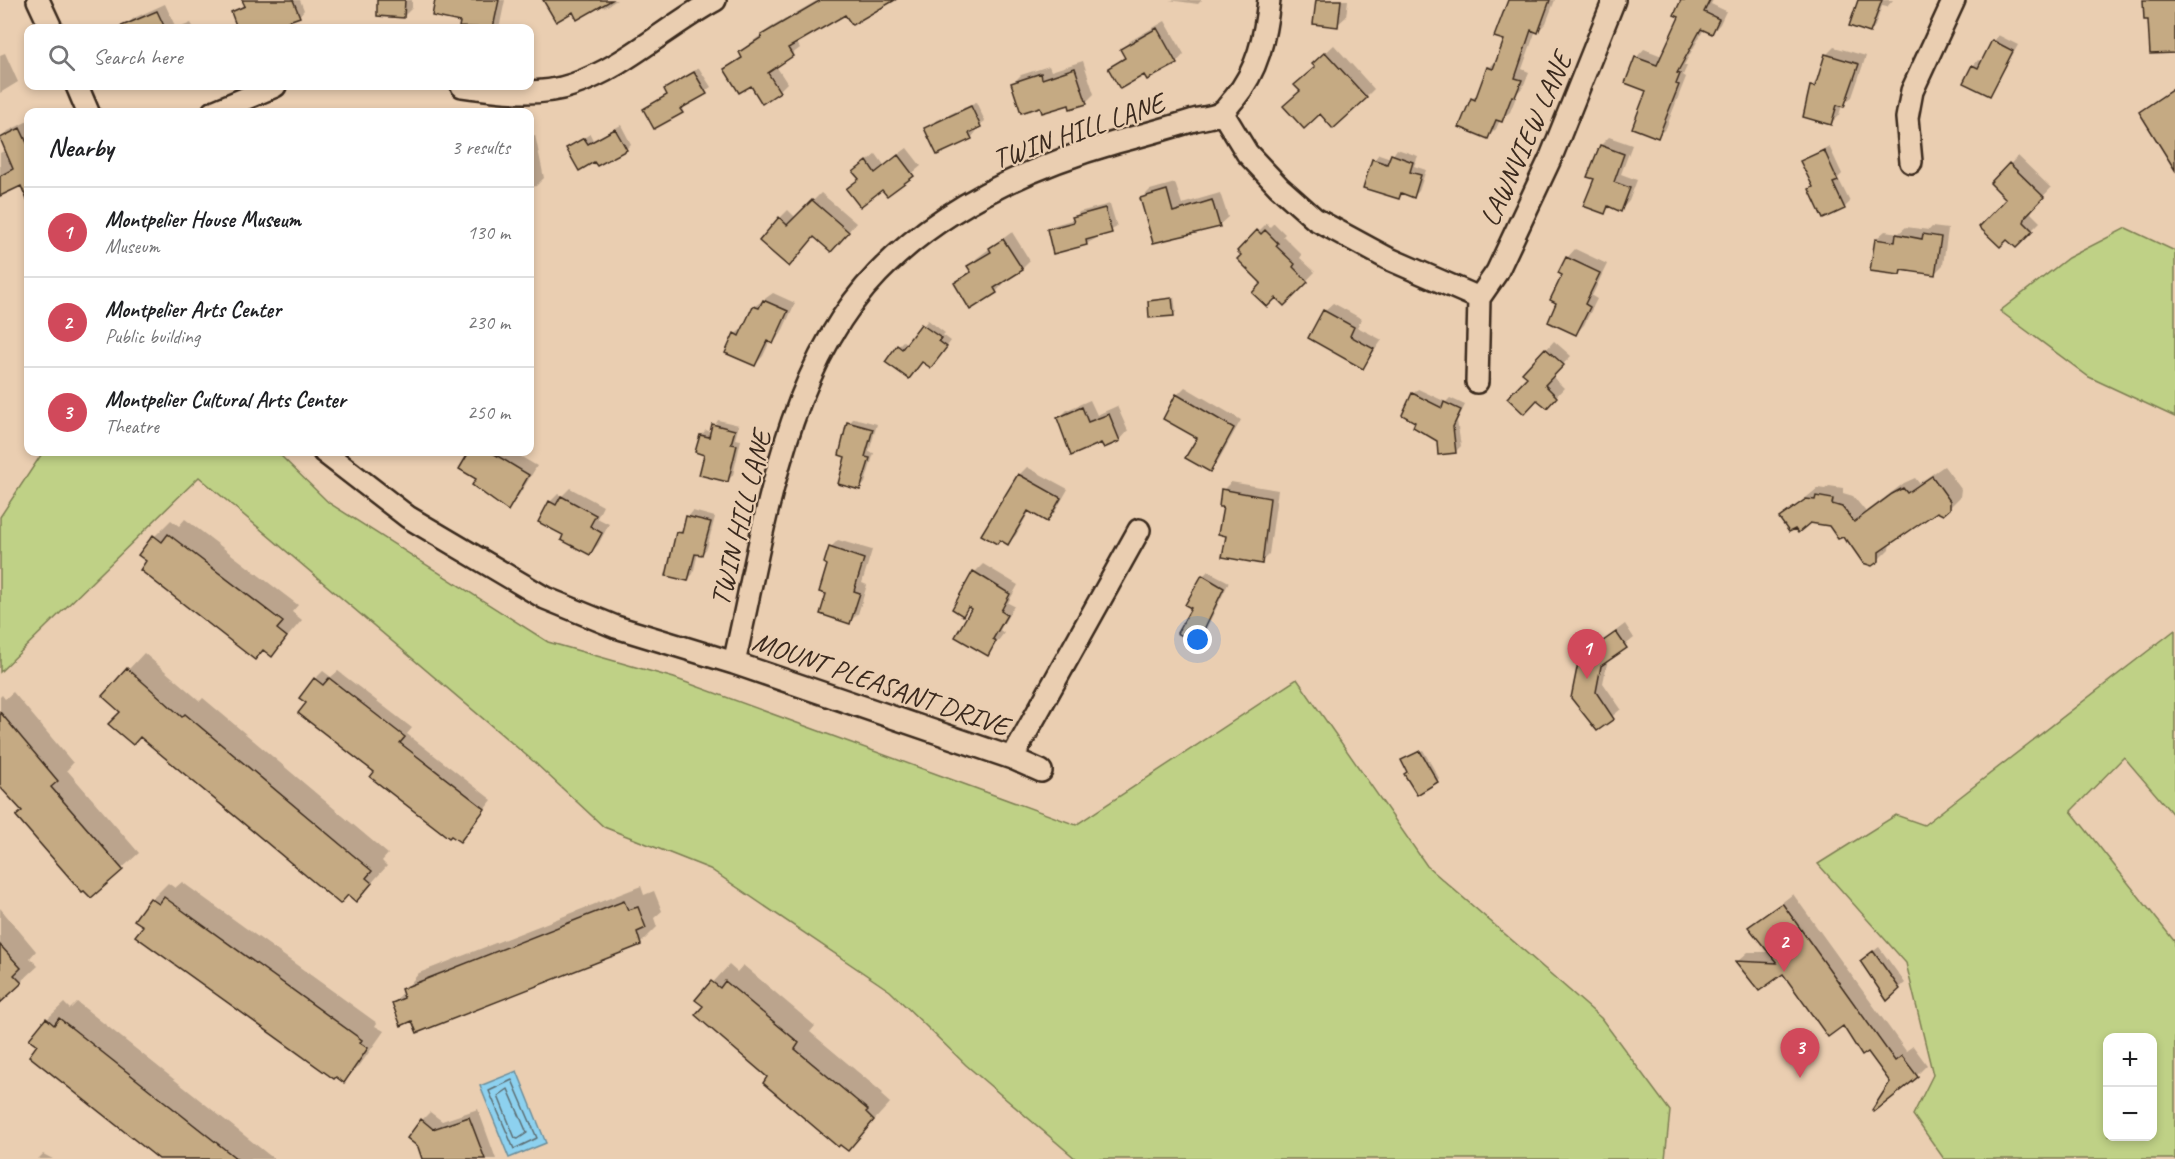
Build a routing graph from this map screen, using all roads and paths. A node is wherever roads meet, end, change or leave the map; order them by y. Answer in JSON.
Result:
{"nodes":[{"id":1,"x":38,"y":0,"type":"edge"},
{"id":2,"x":715,"y":0,"type":"edge"},
{"id":3,"x":1269,"y":0,"type":"edge"},
{"id":4,"x":1614,"y":0,"type":"edge"},
{"id":5,"x":1954,"y":0,"type":"edge"},
{"id":6,"x":49,"y":24,"type":"edge"},
{"id":7,"x":78,"y":90,"type":"edge"},
{"id":8,"x":263,"y":90,"type":"edge"},
{"id":9,"x":489,"y":90,"type":"edge"},
{"id":10,"x":86,"y":108,"type":"edge"},
{"id":11,"x":221,"y":108,"type":"edge"},
{"id":12,"x":1222,"y":112,"type":"junction"},
{"id":13,"x":1911,"y":162,"type":"dead end"},
{"id":14,"x":1479,"y":298,"type":"junction"},
{"id":15,"x":1477,"y":382,"type":"dead end"},
{"id":16,"x":329,"y":456,"type":"edge"},
{"id":17,"x":1139,"y":530,"type":"dead end"},
{"id":18,"x":734,"y":663,"type":"junction"},
{"id":19,"x":1012,"y":758,"type":"junction"},
{"id":20,"x":1041,"y":771,"type":"dead end"}],
"edges":[{"from":1,"to":6,"type":"street"},
{"from":2,"to":9,"type":"street"},
{"from":3,"to":12,"type":"street"},
{"from":4,"to":14,"type":"street","name":"LAWNVIEW LANE"},
{"from":5,"to":13,"type":"street"},
{"from":7,"to":10,"type":"street"},
{"from":8,"to":11,"type":"street"},
{"from":12,"to":14,"type":"street"},
{"from":12,"to":18,"type":"street","name":"TWIN HILL LANE"},
{"from":14,"to":15,"type":"street"},
{"from":16,"to":18,"type":"street","name":"MOUNT PLEASANT DRIVE"},
{"from":17,"to":19,"type":"street"},
{"from":18,"to":19,"type":"street","name":"MOUNT PLEASANT DRIVE"},
{"from":19,"to":20,"type":"street","name":"MOUNT PLEASANT DRIVE"}]}
